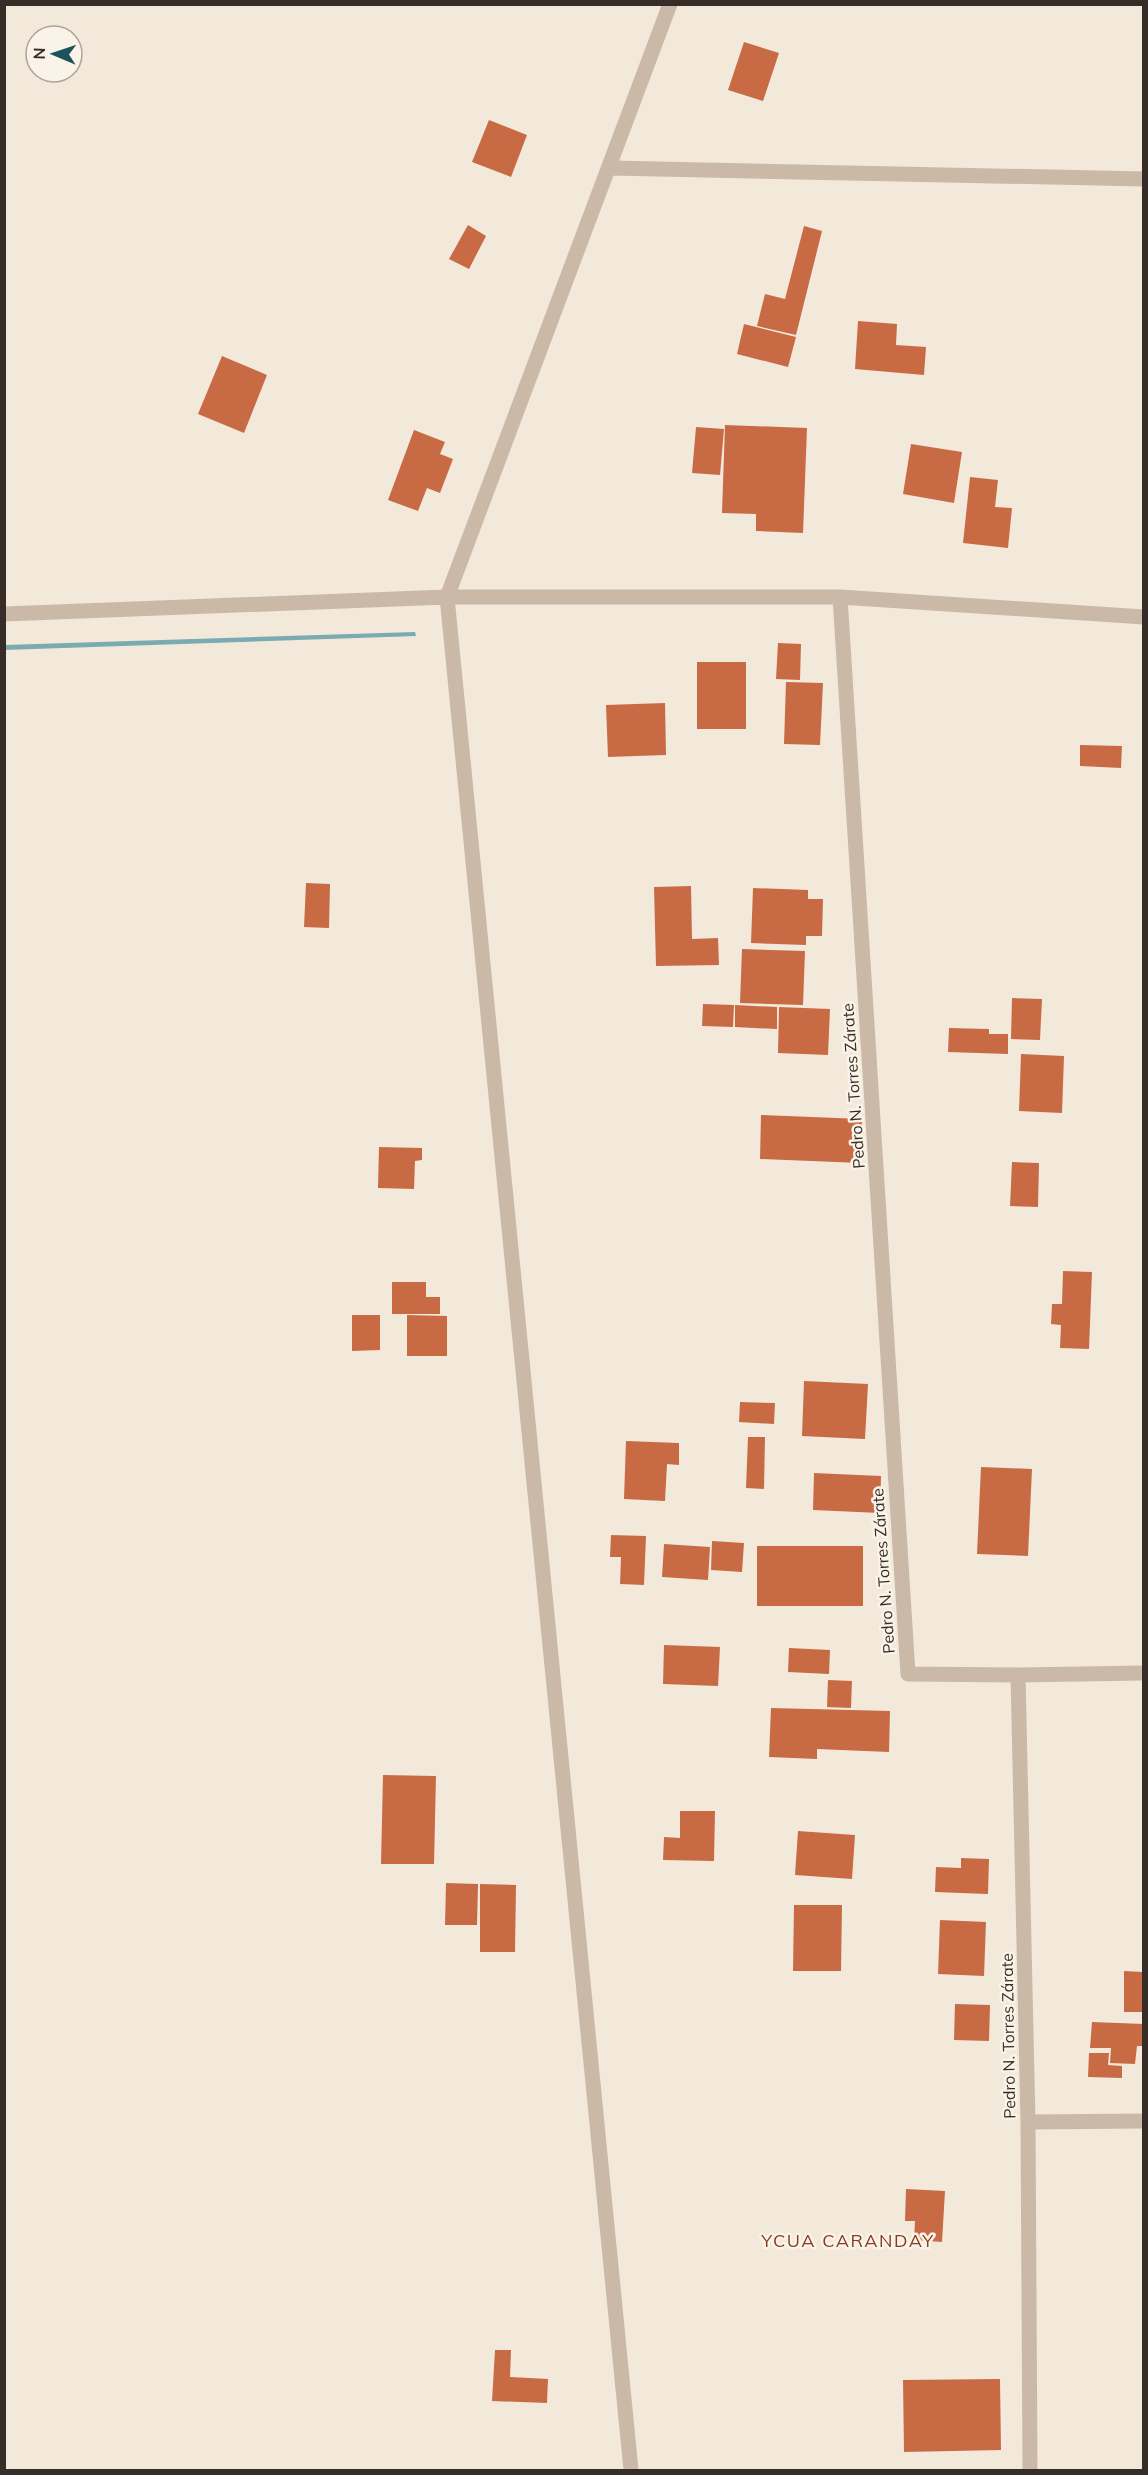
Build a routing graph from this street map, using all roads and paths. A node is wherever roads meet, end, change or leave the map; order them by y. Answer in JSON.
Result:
{"nodes":[{"id":1,"x":670,"y":4,"type":"edge"},
{"id":2,"x":610,"y":168,"type":"junction"},
{"id":3,"x":1143,"y":179,"type":"edge"},
{"id":4,"x":447,"y":597,"type":"junction"},
{"id":5,"x":840,"y":597,"type":"junction"},
{"id":6,"x":4,"y":614,"type":"edge"},
{"id":7,"x":1143,"y":617,"type":"edge"},
{"id":8,"x":1143,"y":1673,"type":"edge"},
{"id":9,"x":1018,"y":1675,"type":"junction"},
{"id":10,"x":1143,"y":2121,"type":"edge"},
{"id":11,"x":1028,"y":2122,"type":"junction"},
{"id":12,"x":631,"y":2470,"type":"edge"},
{"id":13,"x":1030,"y":2470,"type":"edge"}],
"edges":[{"from":1,"to":2,"type":"street"},
{"from":2,"to":3,"type":"street"},
{"from":2,"to":4,"type":"street"},
{"from":4,"to":5,"type":"street"},
{"from":4,"to":6,"type":"street"},
{"from":4,"to":12,"type":"street"},
{"from":5,"to":7,"type":"street"},
{"from":5,"to":9,"type":"street","name":"Pedro N. Torres Zárate"},
{"from":8,"to":9,"type":"street"},
{"from":9,"to":11,"type":"street","name":"Pedro N. Torres Zárate"},
{"from":10,"to":11,"type":"street"},
{"from":11,"to":13,"type":"street","name":"Pedro N. Torres Zárate"}]}
